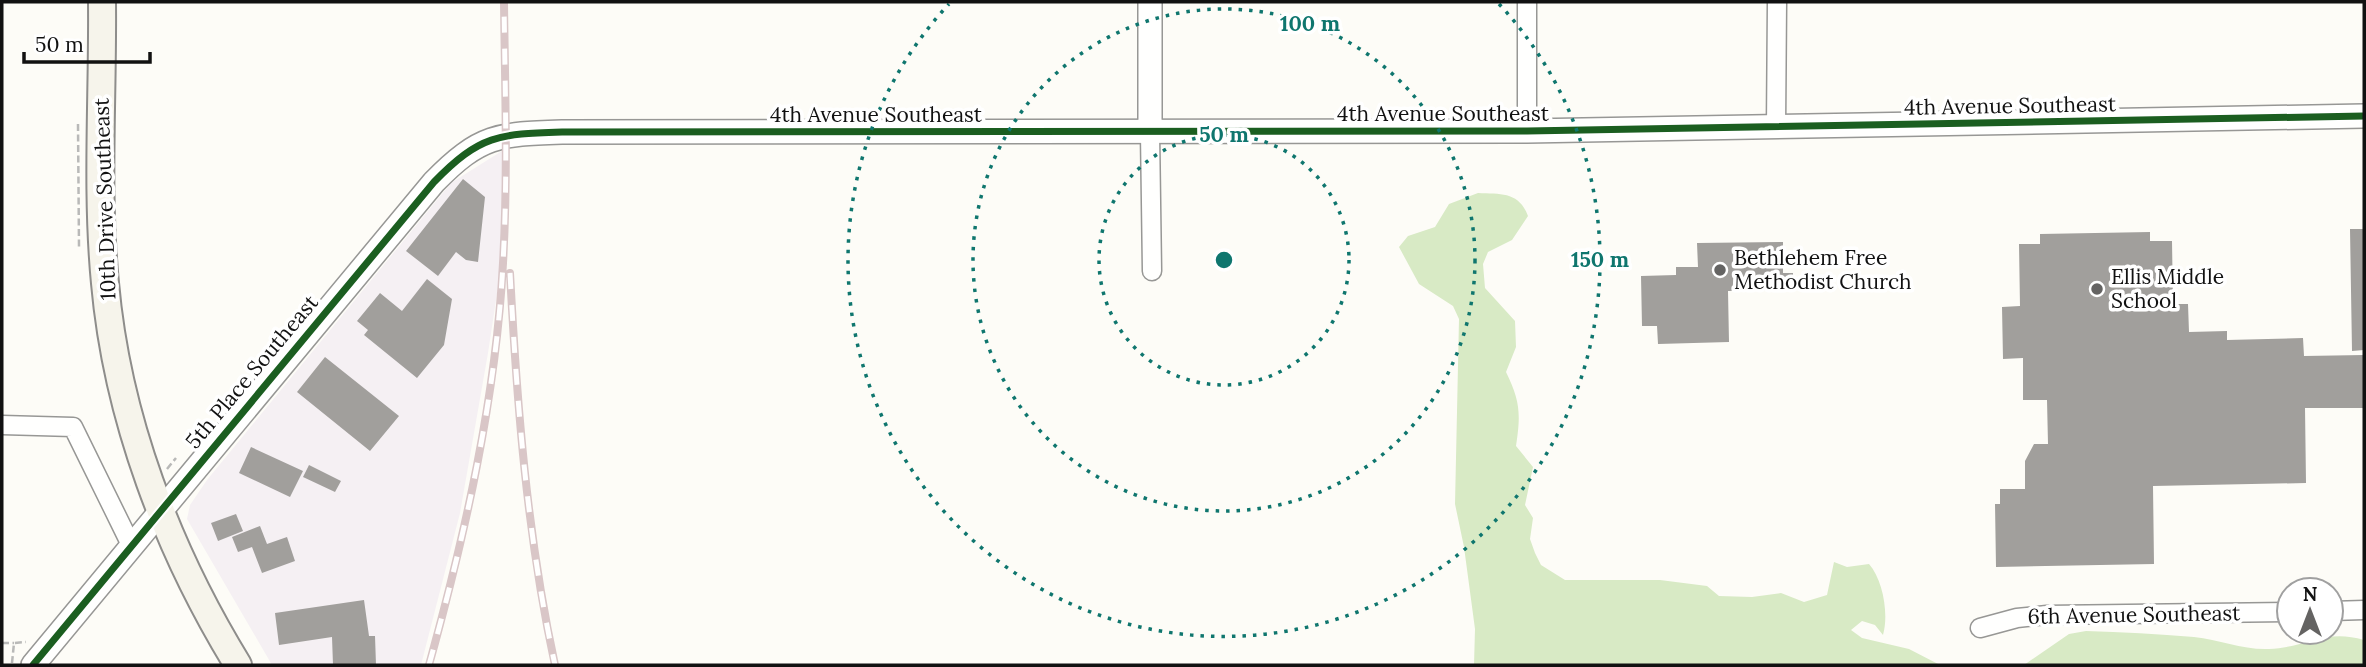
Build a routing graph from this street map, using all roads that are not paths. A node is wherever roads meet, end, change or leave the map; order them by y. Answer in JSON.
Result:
{"nodes":[{"id":1,"x":102,"y":2,"type":"edge"},
{"id":2,"x":1150,"y":2,"type":"edge"},
{"id":3,"x":1527,"y":2,"type":"edge"},
{"id":4,"x":1777,"y":2,"type":"edge"},
{"id":5,"x":2364,"y":117,"type":"edge"},
{"id":6,"x":1776,"y":127,"type":"junction"},
{"id":7,"x":1527,"y":131,"type":"junction"},
{"id":8,"x":522,"y":133,"type":"joint"},
{"id":9,"x":1150,"y":133,"type":"junction"},
{"id":10,"x":1152,"y":271,"type":"dead end"},
{"id":11,"x":2,"y":425,"type":"edge"},
{"id":12,"x":160,"y":511,"type":"junction"},
{"id":13,"x":132,"y":547,"type":"junction"},
{"id":14,"x":2364,"y":610,"type":"edge"},
{"id":15,"x":2275,"y":611,"type":"edge"},
{"id":16,"x":2345,"y":611,"type":"edge"},
{"id":17,"x":1980,"y":628,"type":"dead end"},
{"id":18,"x":33,"y":665,"type":"edge"},
{"id":19,"x":238,"y":665,"type":"edge"}],
"edges":[{"from":1,"to":12,"type":"main road","name":"10th Drive Southeast"},
{"from":2,"to":9,"type":"street"},
{"from":3,"to":7,"type":"street"},
{"from":4,"to":6,"type":"street"},
{"from":5,"to":6,"type":"street","name":"4th Avenue Southeast"},
{"from":6,"to":7,"type":"street","name":"4th Avenue Southeast"},
{"from":7,"to":9,"type":"street","name":"4th Avenue Southeast"},
{"from":8,"to":9,"type":"street","name":"4th Avenue Southeast"},
{"from":8,"to":12,"type":"street","name":"5th Place Southeast"},
{"from":9,"to":10,"type":"street"},
{"from":11,"to":13,"type":"street"},
{"from":12,"to":13,"type":"street","name":"5th Place Southeast"},
{"from":12,"to":19,"type":"main road","name":"10th Drive Southeast"},
{"from":13,"to":18,"type":"street","name":"5th Place Southeast"},
{"from":14,"to":16,"type":"street"},
{"from":15,"to":17,"type":"street","name":"6th Avenue Southeast"}]}
